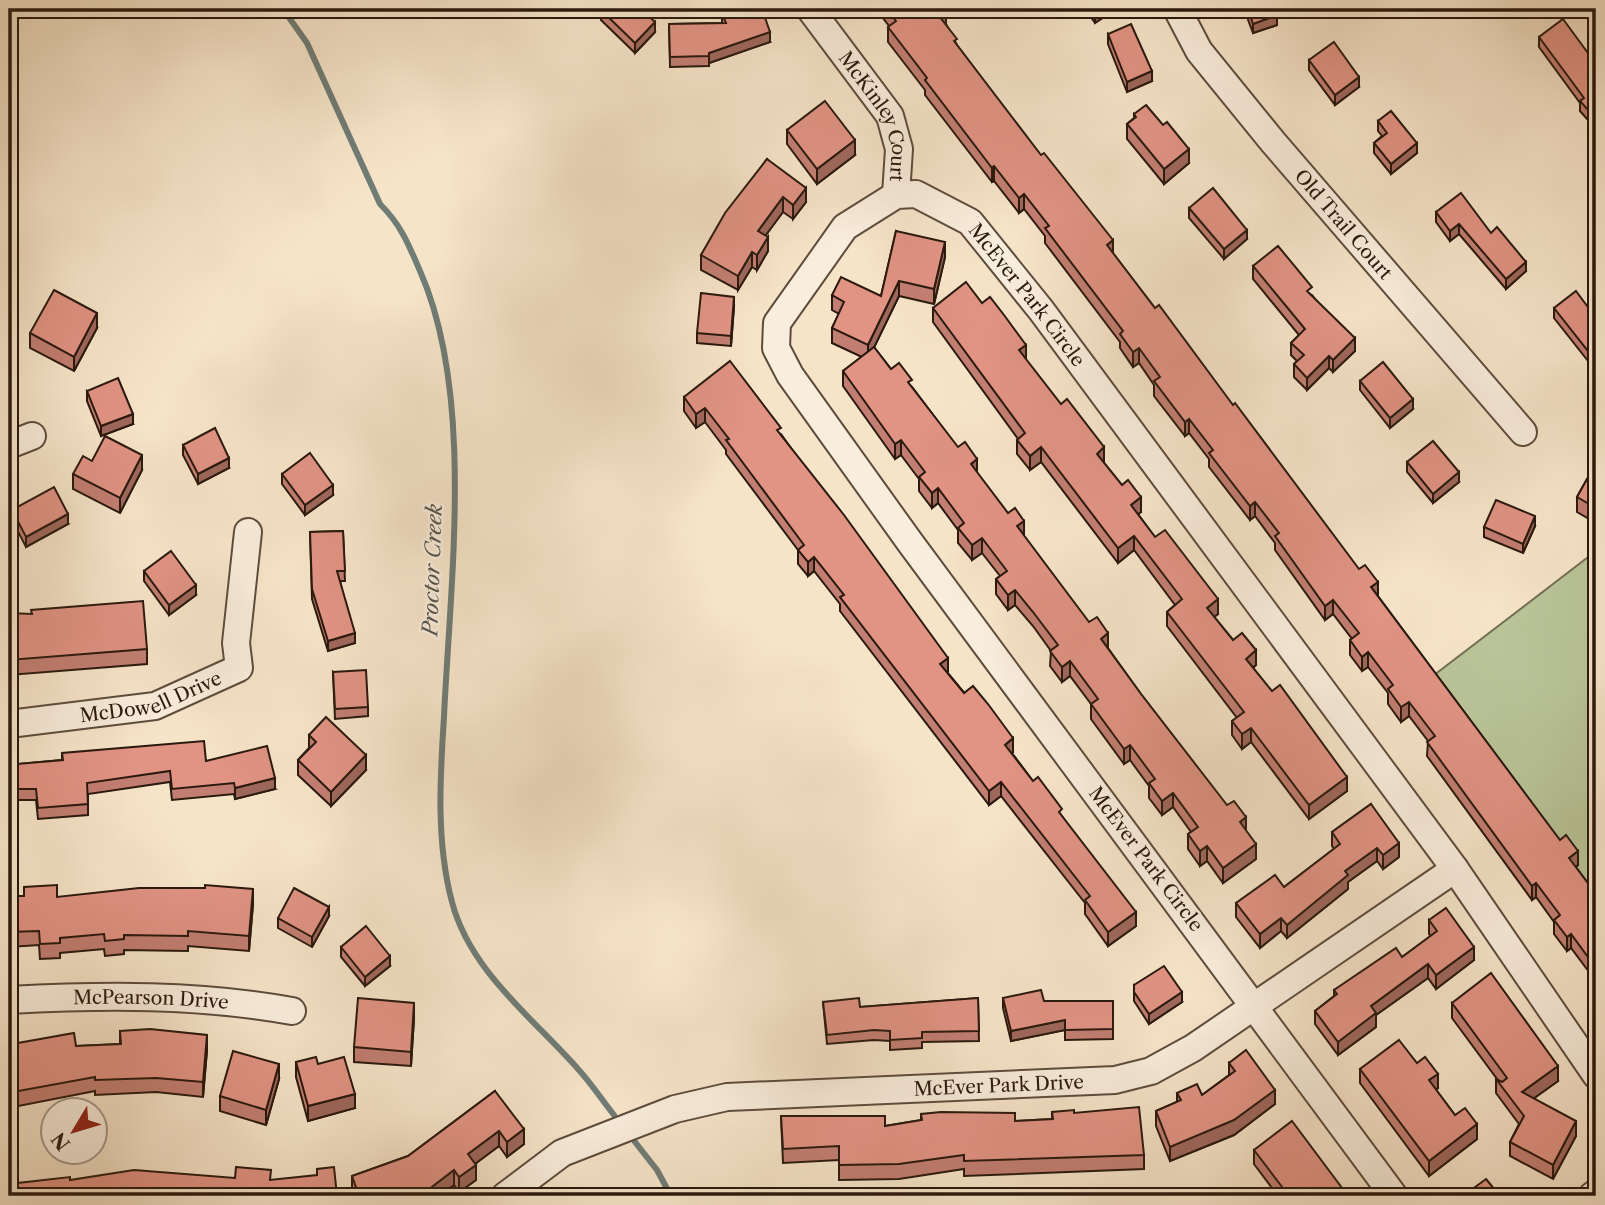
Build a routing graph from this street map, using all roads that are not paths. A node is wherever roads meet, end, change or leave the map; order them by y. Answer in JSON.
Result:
{"nodes":[{"id":1,"x":810,"y":9,"type":"edge"},
{"id":2,"x":1177,"y":9,"type":"edge"},
{"id":3,"x":896,"y":195,"type":"junction"},
{"id":4,"x":1522,"y":432,"type":"dead end"},
{"id":5,"x":247,"y":532,"type":"dead end"},
{"id":6,"x":9,"y":724,"type":"edge"},
{"id":7,"x":1455,"y":869,"type":"junction"},
{"id":8,"x":9,"y":1000,"type":"edge"},
{"id":9,"x":1255,"y":1006,"type":"junction"},
{"id":10,"x":292,"y":1011,"type":"dead end"},
{"id":11,"x":1596,"y":1075,"type":"edge"},
{"id":12,"x":505,"y":1196,"type":"edge"},
{"id":13,"x":1394,"y":1196,"type":"edge"}],
"edges":[{"from":1,"to":3,"type":"street","name":"McKinley Court"},
{"from":2,"to":4,"type":"street","name":"Old Trail Court"},
{"from":3,"to":7,"type":"street","name":"McEver Park Circle"},
{"from":3,"to":9,"type":"street","name":"McEver Park Circle"},
{"from":5,"to":6,"type":"street","name":"McDowell Drive"},
{"from":7,"to":9,"type":"street","name":"McEver Park Drive"},
{"from":7,"to":11,"type":"street","name":"McEver Park Circle"},
{"from":8,"to":10,"type":"street","name":"McPearson Drive"},
{"from":9,"to":12,"type":"street","name":"McEver Park Drive"},
{"from":9,"to":13,"type":"street","name":"McEver Park Circle"}]}
